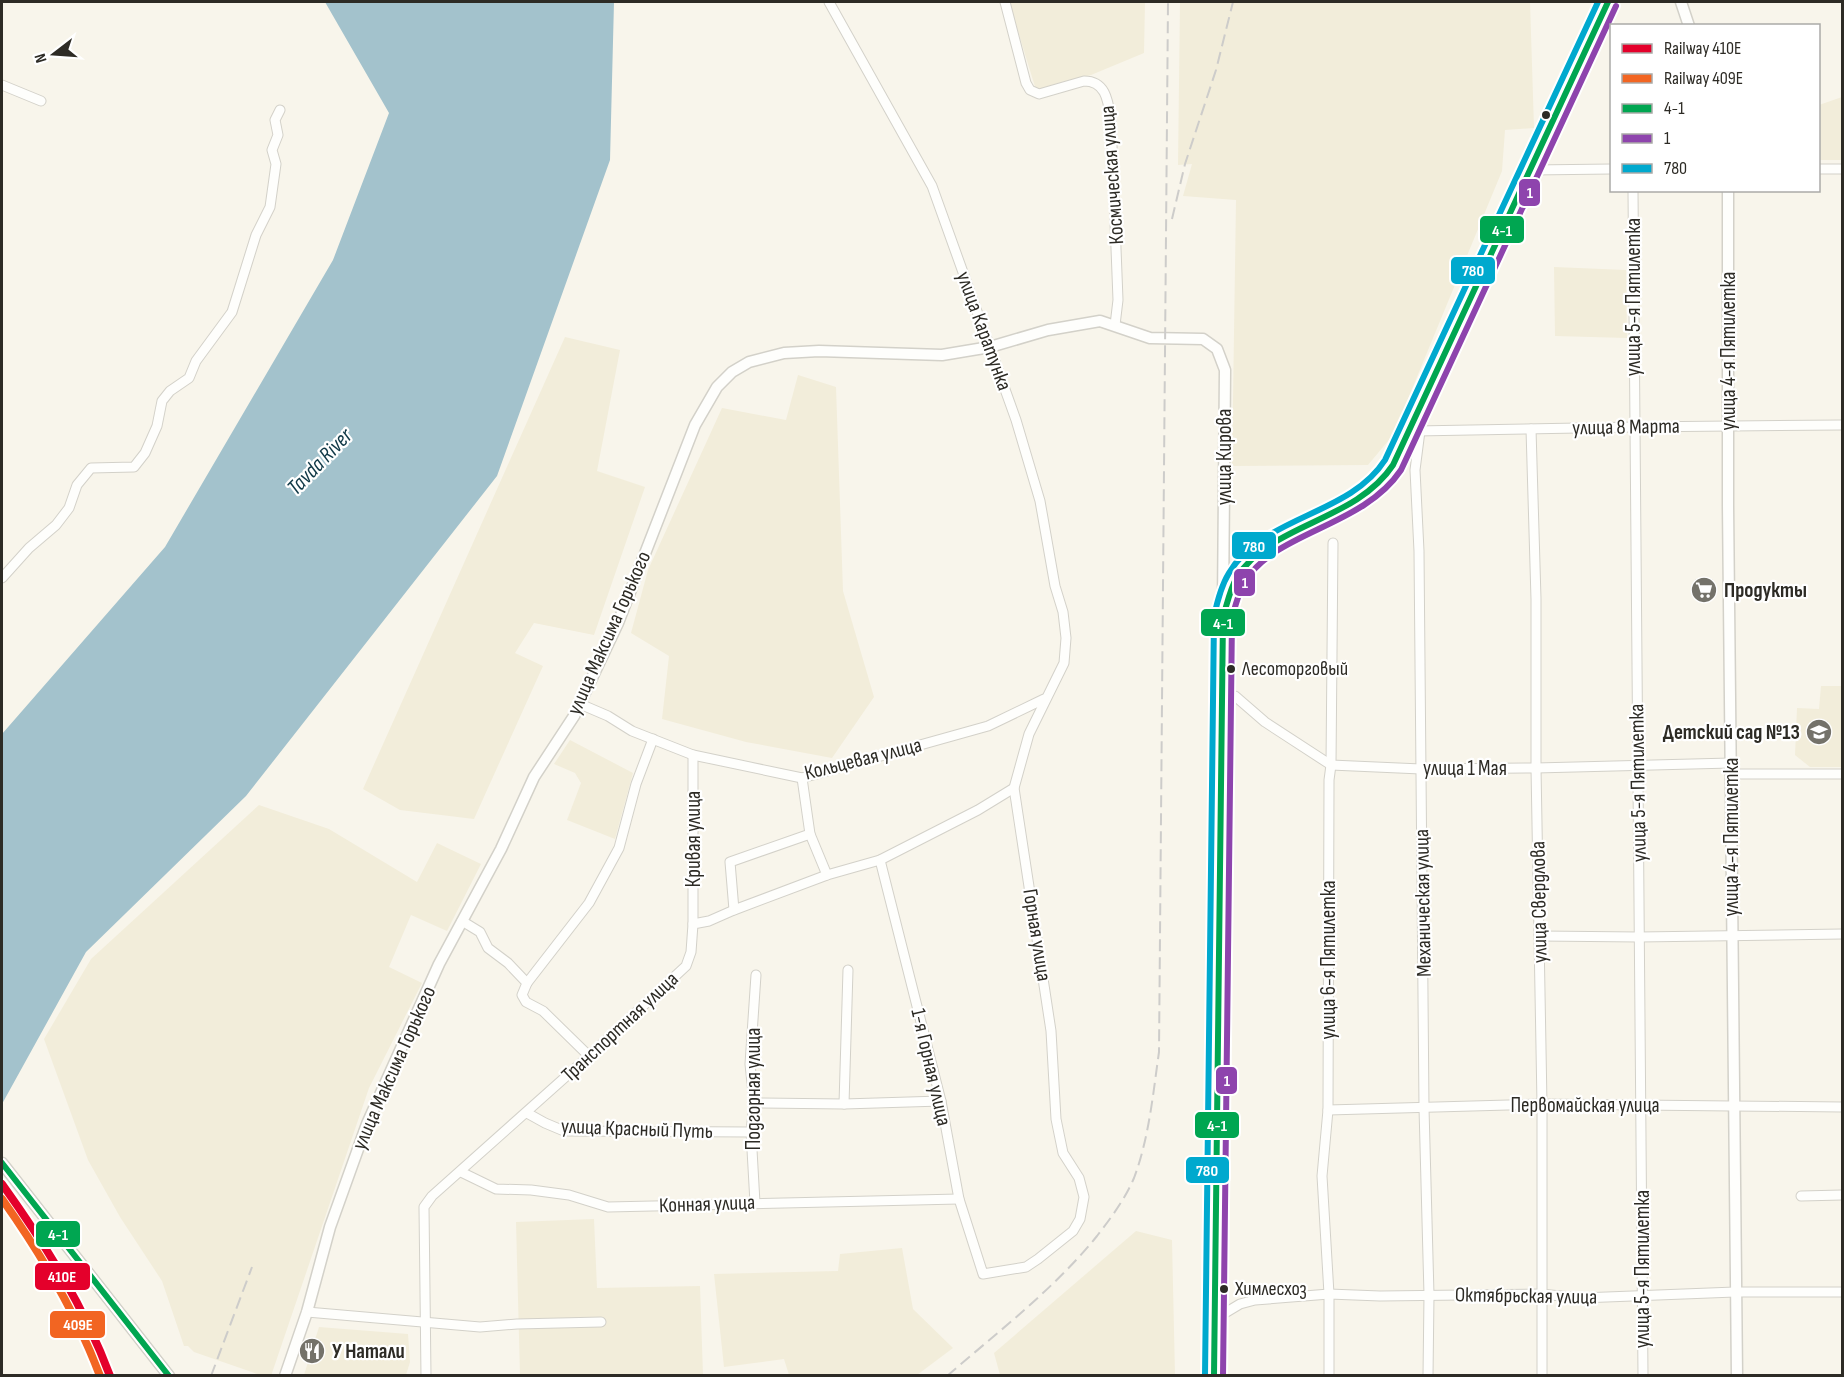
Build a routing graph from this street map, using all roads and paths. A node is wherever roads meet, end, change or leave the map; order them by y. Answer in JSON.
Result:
{"nodes":[{"id":1,"x":829,"y":2,"type":"edge"},
{"id":2,"x":1005,"y":2,"type":"edge"},
{"id":3,"x":1608,"y":2,"type":"edge"},
{"id":4,"x":1681,"y":2,"type":"edge"},
{"id":5,"x":1688,"y":24,"type":"edge"},
{"id":6,"x":2,"y":85,"type":"edge"},
{"id":7,"x":41,"y":101,"type":"dead end"},
{"id":8,"x":280,"y":110,"type":"dead end"},
{"id":9,"x":1610,"y":169,"type":"edge"},
{"id":10,"x":1820,"y":169,"type":"edge"},
{"id":11,"x":1842,"y":169,"type":"edge"},
{"id":12,"x":1532,"y":170,"type":"junction"},
{"id":13,"x":1633,"y":192,"type":"edge"},
{"id":14,"x":1728,"y":192,"type":"edge"},
{"id":15,"x":1115,"y":325,"type":"junction"},
{"id":16,"x":990,"y":347,"type":"junction"},
{"id":17,"x":1225,"y":369,"type":"joint"},
{"id":18,"x":1728,"y":425,"type":"junction"},
{"id":19,"x":1842,"y":425,"type":"edge"},
{"id":20,"x":1634,"y":427,"type":"junction"},
{"id":21,"x":1531,"y":429,"type":"junction"},
{"id":22,"x":1415,"y":431,"type":"junction"},
{"id":23,"x":1333,"y":543,"type":"dead end"},
{"id":24,"x":2,"y":578,"type":"edge"},
{"id":25,"x":1223,"y":617,"type":"junction"},
{"id":26,"x":1054,"y":683,"type":"joint"},
{"id":27,"x":1223,"y":693,"type":"junction"},
{"id":28,"x":1044,"y":699,"type":"junction"},
{"id":29,"x":580,"y":704,"type":"junction"},
{"id":30,"x":652,"y":739,"type":"junction"},
{"id":31,"x":693,"y":755,"type":"junction"},
{"id":32,"x":1331,"y":765,"type":"junction"},
{"id":33,"x":1638,"y":767,"type":"junction"},
{"id":34,"x":1536,"y":768,"type":"junction"},
{"id":35,"x":1731,"y":768,"type":"junction"},
{"id":36,"x":1421,"y":769,"type":"junction"},
{"id":37,"x":1842,"y":774,"type":"edge"},
{"id":38,"x":801,"y":778,"type":"junction"},
{"id":39,"x":1014,"y":788,"type":"junction"},
{"id":40,"x":810,"y":834,"type":"junction"},
{"id":41,"x":880,"y":860,"type":"junction"},
{"id":42,"x":827,"y":875,"type":"junction"},
{"id":43,"x":734,"y":910,"type":"junction"},
{"id":44,"x":462,"y":921,"type":"junction"},
{"id":45,"x":693,"y":924,"type":"junction"},
{"id":46,"x":1842,"y":934,"type":"edge"},
{"id":47,"x":1732,"y":935,"type":"junction"},
{"id":48,"x":1540,"y":936,"type":"junction"},
{"id":49,"x":1639,"y":937,"type":"junction"},
{"id":50,"x":848,"y":970,"type":"dead end"},
{"id":51,"x":756,"y":975,"type":"dead end"},
{"id":52,"x":527,"y":983,"type":"junction"},
{"id":53,"x":590,"y":1056,"type":"junction"},
{"id":54,"x":941,"y":1101,"type":"junction"},
{"id":55,"x":754,"y":1103,"type":"junction"},
{"id":56,"x":844,"y":1104,"type":"junction"},
{"id":57,"x":1542,"y":1104,"type":"junction"},
{"id":58,"x":1641,"y":1104,"type":"junction"},
{"id":59,"x":1734,"y":1106,"type":"junction"},
{"id":60,"x":1842,"y":1107,"type":"edge"},
{"id":61,"x":1424,"y":1108,"type":"junction"},
{"id":62,"x":1328,"y":1110,"type":"junction"},
{"id":63,"x":527,"y":1113,"type":"junction"},
{"id":64,"x":751,"y":1132,"type":"junction"},
{"id":65,"x":2,"y":1163,"type":"edge"},
{"id":66,"x":461,"y":1172,"type":"junction"},
{"id":67,"x":1842,"y":1195,"type":"edge"},
{"id":68,"x":1802,"y":1196,"type":"dead end"},
{"id":69,"x":959,"y":1199,"type":"junction"},
{"id":70,"x":755,"y":1203,"type":"junction"},
{"id":71,"x":983,"y":1274,"type":"joint"},
{"id":72,"x":1735,"y":1292,"type":"junction"},
{"id":73,"x":1842,"y":1293,"type":"edge"},
{"id":74,"x":1329,"y":1294,"type":"junction"},
{"id":75,"x":1541,"y":1294,"type":"junction"},
{"id":76,"x":1429,"y":1295,"type":"junction"},
{"id":77,"x":1643,"y":1296,"type":"junction"},
{"id":78,"x":307,"y":1312,"type":"junction"},
{"id":79,"x":1215,"y":1319,"type":"junction"},
{"id":80,"x":601,"y":1322,"type":"dead end"},
{"id":81,"x":425,"y":1323,"type":"junction"},
{"id":82,"x":169,"y":1376,"type":"edge"},
{"id":83,"x":285,"y":1376,"type":"edge"},
{"id":84,"x":426,"y":1376,"type":"edge"},
{"id":85,"x":1214,"y":1376,"type":"edge"},
{"id":86,"x":1329,"y":1376,"type":"edge"},
{"id":87,"x":1428,"y":1376,"type":"edge"},
{"id":88,"x":1542,"y":1376,"type":"edge"},
{"id":89,"x":1643,"y":1376,"type":"edge"},
{"id":90,"x":1737,"y":1376,"type":"edge"}],
"edges":[{"from":1,"to":16,"type":"street","name":"улица Каратунка"},
{"from":2,"to":15,"type":"street","name":"Космическая улица"},
{"from":3,"to":12,"type":"main road","name":"Механическая улица"},
{"from":4,"to":5,"type":"street"},
{"from":6,"to":7,"type":"street"},
{"from":8,"to":24,"type":"street"},
{"from":9,"to":12,"type":"street"},
{"from":10,"to":11,"type":"street"},
{"from":12,"to":22,"type":"main road","name":"Механическая улица"},
{"from":13,"to":20,"type":"street","name":"улица 5-я Пятилетка"},
{"from":14,"to":18,"type":"street","name":"улица 4-я Пятилетка"},
{"from":15,"to":16,"type":"street","name":"улица Максима Горького"},
{"from":15,"to":17,"type":"street","name":"улица Максима Горького"},
{"from":16,"to":26,"type":"street","name":"улица Каратунка"},
{"from":16,"to":29,"type":"street","name":"улица Максима Горького"},
{"from":17,"to":25,"type":"street","name":"улица Кирова"},
{"from":18,"to":19,"type":"street","name":"улица 8 Марта"},
{"from":18,"to":20,"type":"street","name":"улица 8 Марта"},
{"from":18,"to":35,"type":"street","name":"улица 4-я Пятилетка"},
{"from":20,"to":21,"type":"street","name":"улица 8 Марта"},
{"from":20,"to":33,"type":"street","name":"улица 5-я Пятилетка"},
{"from":21,"to":22,"type":"street","name":"улица 8 Марта"},
{"from":21,"to":34,"type":"street","name":"улица Свердлова"},
{"from":22,"to":25,"type":"main road","name":"улица Кирова"},
{"from":22,"to":36,"type":"street","name":"Механическая улица"},
{"from":23,"to":32,"type":"street","name":"улица 6-я Пятилетка"},
{"from":25,"to":27,"type":"main road","name":"улица Кирова"},
{"from":26,"to":28,"type":"street","name":"Горная улица"},
{"from":27,"to":32,"type":"street"},
{"from":27,"to":79,"type":"main road","name":"улица Кирова"},
{"from":28,"to":38,"type":"street","name":"Кольцевая улица"},
{"from":28,"to":39,"type":"street","name":"Горная улица"},
{"from":29,"to":30,"type":"street","name":"Кольцевая улица"},
{"from":29,"to":44,"type":"street","name":"улица Максима Горького"},
{"from":30,"to":31,"type":"street","name":"Кольцевая улица"},
{"from":30,"to":52,"type":"street"},
{"from":31,"to":38,"type":"street","name":"Кольцевая улица"},
{"from":31,"to":45,"type":"street","name":"Кривая улица"},
{"from":32,"to":36,"type":"street","name":"улица 1 Мая"},
{"from":32,"to":62,"type":"street","name":"улица 6-я Пятилетка"},
{"from":33,"to":34,"type":"street","name":"улица 1 Мая"},
{"from":33,"to":35,"type":"street","name":"улица 1 Мая"},
{"from":33,"to":49,"type":"street","name":"улица 5-я Пятилетка"},
{"from":34,"to":36,"type":"street","name":"улица 1 Мая"},
{"from":34,"to":48,"type":"street","name":"улица Свердлова"},
{"from":35,"to":37,"type":"street","name":"улица 1 Мая"},
{"from":35,"to":47,"type":"street","name":"улица 4-я Пятилетка"},
{"from":36,"to":61,"type":"street","name":"Механическая улица"},
{"from":38,"to":40,"type":"street"},
{"from":39,"to":41,"type":"street"},
{"from":39,"to":71,"type":"street","name":"Горная улица"},
{"from":40,"to":42,"type":"street"},
{"from":40,"to":43,"type":"street"},
{"from":41,"to":42,"type":"street"},
{"from":41,"to":54,"type":"street","name":"1-я Горная улица"},
{"from":42,"to":43,"type":"street"},
{"from":43,"to":45,"type":"street"},
{"from":44,"to":52,"type":"street"},
{"from":44,"to":78,"type":"street","name":"улица Максима Горького"},
{"from":45,"to":53,"type":"street","name":"Транспортная улица"},
{"from":46,"to":47,"type":"street"},
{"from":47,"to":49,"type":"street"},
{"from":47,"to":59,"type":"street","name":"улица 4-я Пятилетка"},
{"from":48,"to":49,"type":"street"},
{"from":48,"to":57,"type":"street","name":"улица Свердлова"},
{"from":49,"to":58,"type":"street","name":"улица 5-я Пятилетка"},
{"from":50,"to":56,"type":"street"},
{"from":51,"to":55,"type":"street","name":"Подгорная улица"},
{"from":52,"to":53,"type":"street"},
{"from":53,"to":63,"type":"street","name":"Транспортная улица"},
{"from":54,"to":56,"type":"street"},
{"from":54,"to":69,"type":"street","name":"1-я Горная улица"},
{"from":55,"to":56,"type":"street"},
{"from":55,"to":64,"type":"street","name":"Подгорная улица"},
{"from":57,"to":58,"type":"street","name":"Первомайская улица"},
{"from":57,"to":61,"type":"street","name":"Первомайская улица"},
{"from":57,"to":75,"type":"street","name":"улица Свердлова"},
{"from":58,"to":59,"type":"street","name":"Первомайская улица"},
{"from":58,"to":77,"type":"street","name":"улица 5-я Пятилетка"},
{"from":59,"to":60,"type":"street","name":"Первомайская улица"},
{"from":59,"to":72,"type":"street","name":"улица 4-я Пятилетка"},
{"from":61,"to":62,"type":"street","name":"Первомайская улица"},
{"from":61,"to":76,"type":"street","name":"Механическая улица"},
{"from":62,"to":74,"type":"street","name":"улица 6-я Пятилетка"},
{"from":63,"to":64,"type":"street","name":"улица Красный Путь"},
{"from":63,"to":66,"type":"street","name":"Транспортная улица"},
{"from":64,"to":70,"type":"street","name":"Подгорная улица"},
{"from":65,"to":82,"type":"street"},
{"from":66,"to":70,"type":"street","name":"Конная улица"},
{"from":66,"to":81,"type":"street","name":"Транспортная улица"},
{"from":67,"to":68,"type":"street"},
{"from":69,"to":70,"type":"street","name":"Конная улица"},
{"from":69,"to":71,"type":"street","name":"1-я Горная улица"},
{"from":72,"to":73,"type":"street","name":"Октябрьская улица"},
{"from":72,"to":77,"type":"street","name":"Октябрьская улица"},
{"from":72,"to":90,"type":"street","name":"улица 4-я Пятилетка"},
{"from":74,"to":76,"type":"street","name":"Октябрьская улица"},
{"from":74,"to":79,"type":"street","name":"Октябрьская улица"},
{"from":74,"to":86,"type":"street","name":"улица 6-я Пятилетка"},
{"from":75,"to":76,"type":"street","name":"Октябрьская улица"},
{"from":75,"to":77,"type":"street","name":"Октябрьская улица"},
{"from":75,"to":88,"type":"street","name":"улица Свердлова"},
{"from":76,"to":87,"type":"street","name":"Механическая улица"},
{"from":77,"to":89,"type":"street","name":"улица 5-я Пятилетка"},
{"from":78,"to":81,"type":"street"},
{"from":78,"to":83,"type":"street","name":"улица Максима Горького"},
{"from":79,"to":85,"type":"main road","name":"улица Кирова"},
{"from":80,"to":81,"type":"street"},
{"from":81,"to":84,"type":"street"}]}
